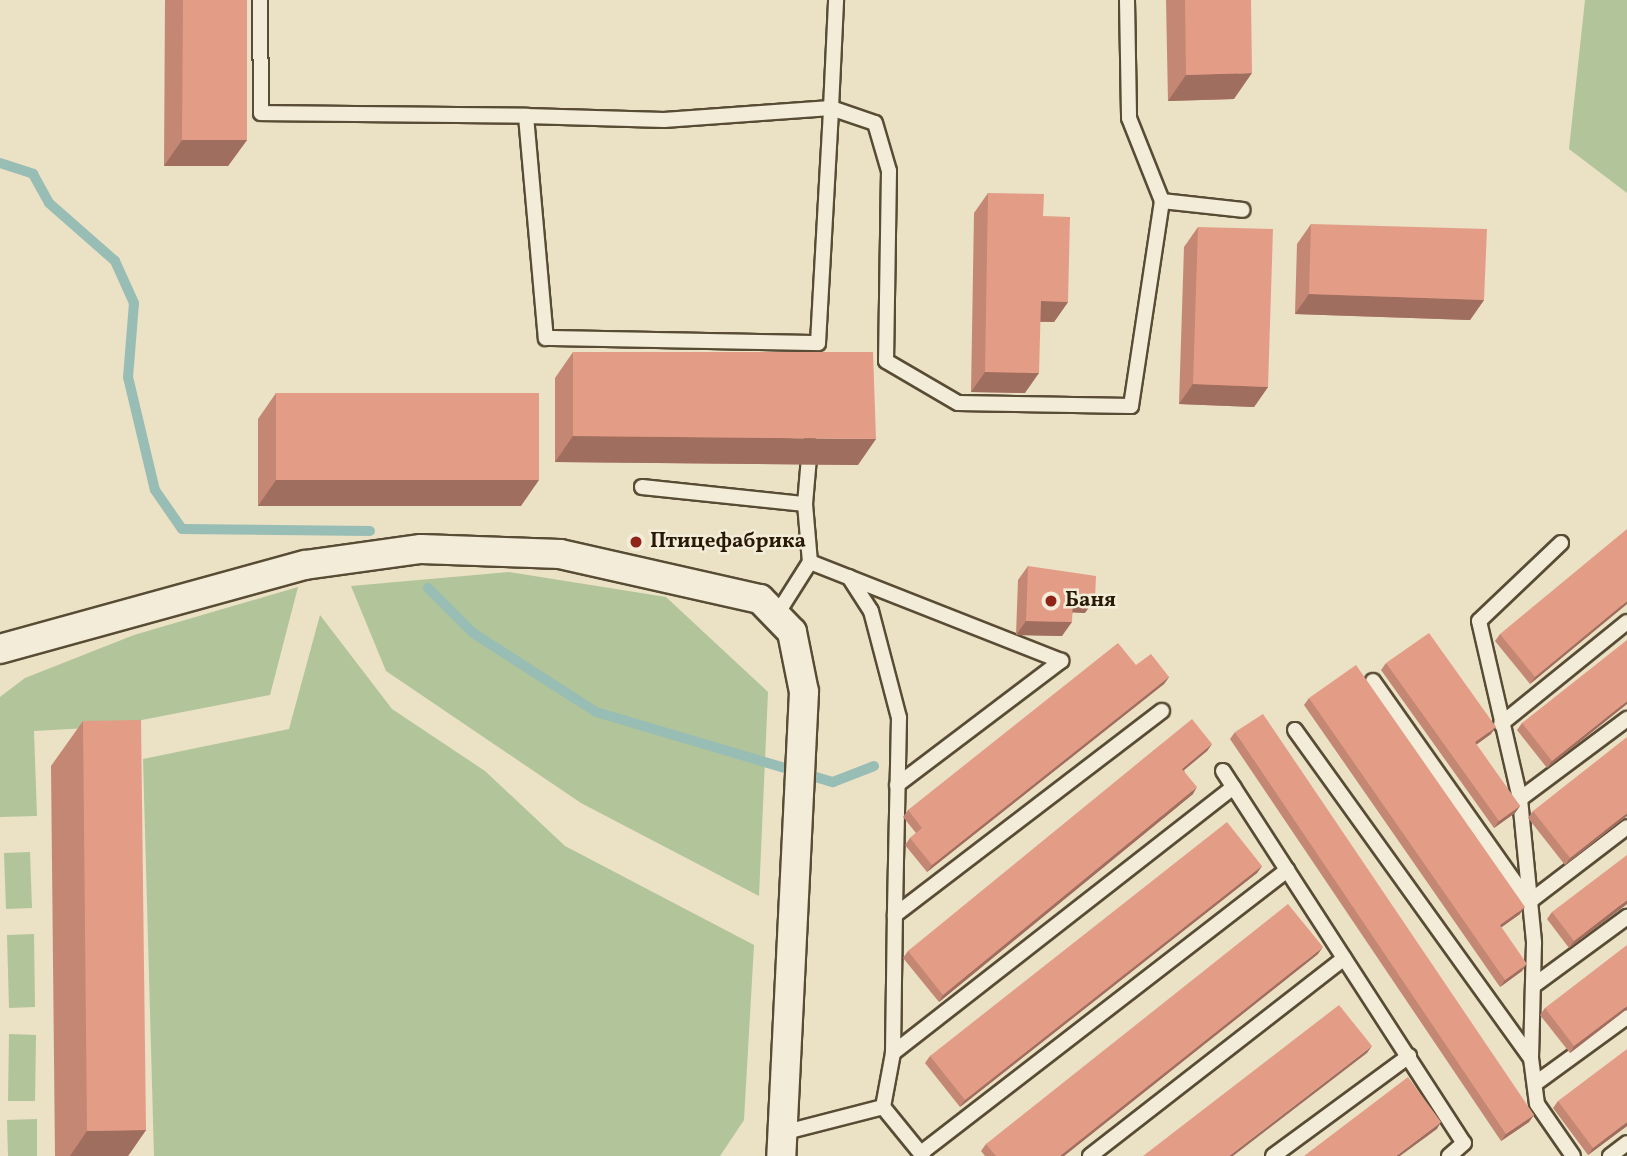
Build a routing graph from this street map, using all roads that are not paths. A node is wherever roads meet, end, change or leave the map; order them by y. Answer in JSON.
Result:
{"nodes":[{"id":1,"x":260,"y":0,"type":"edge"},
{"id":2,"x":836,"y":0,"type":"edge"},
{"id":3,"x":1127,"y":0,"type":"edge"},
{"id":4,"x":831,"y":108,"type":"junction"},
{"id":5,"x":526,"y":116,"type":"junction"},
{"id":6,"x":1162,"y":201,"type":"junction"},
{"id":7,"x":1243,"y":210,"type":"dead end"},
{"id":8,"x":812,"y":423,"type":"edge"},
{"id":9,"x":642,"y":487,"type":"dead end"},
{"id":10,"x":805,"y":503,"type":"junction"},
{"id":11,"x":1561,"y":543,"type":"dead end"},
{"id":12,"x":810,"y":562,"type":"junction"},
{"id":13,"x":849,"y":577,"type":"junction"},
{"id":14,"x":779,"y":611,"type":"junction"},
{"id":15,"x":1627,"y":622,"type":"edge"},
{"id":16,"x":0,"y":649,"type":"edge"},
{"id":17,"x":1373,"y":681,"type":"dead end"},
{"id":18,"x":1162,"y":711,"type":"dead end"},
{"id":19,"x":1627,"y":719,"type":"edge"},
{"id":20,"x":1501,"y":724,"type":"junction"},
{"id":21,"x":1295,"y":730,"type":"dead end"},
{"id":22,"x":1223,"y":771,"type":"dead end"},
{"id":23,"x":897,"y":785,"type":"junction"},
{"id":24,"x":1234,"y":787,"type":"junction"},
{"id":25,"x":1520,"y":799,"type":"junction"},
{"id":26,"x":1627,"y":827,"type":"edge"},
{"id":27,"x":1287,"y":870,"type":"junction"},
{"id":28,"x":1529,"y":902,"type":"junction"},
{"id":29,"x":895,"y":915,"type":"junction"},
{"id":30,"x":1627,"y":916,"type":"edge"},
{"id":31,"x":1344,"y":958,"type":"junction"},
{"id":32,"x":1533,"y":986,"type":"junction"},
{"id":33,"x":1627,"y":1017,"type":"edge"},
{"id":34,"x":893,"y":1053,"type":"junction"},
{"id":35,"x":1409,"y":1056,"type":"junction"},
{"id":36,"x":1531,"y":1058,"type":"junction"},
{"id":37,"x":1536,"y":1083,"type":"junction"},
{"id":38,"x":883,"y":1107,"type":"junction"},
{"id":39,"x":1627,"y":1143,"type":"edge"},
{"id":40,"x":781,"y":1145,"type":"edge"},
{"id":41,"x":922,"y":1155,"type":"edge"},
{"id":42,"x":1090,"y":1156,"type":"edge"},
{"id":43,"x":1273,"y":1156,"type":"edge"},
{"id":44,"x":1449,"y":1156,"type":"edge"},
{"id":45,"x":1573,"y":1156,"type":"edge"},
{"id":46,"x":1610,"y":1156,"type":"edge"}],
"edges":[{"from":1,"to":5,"type":"lane"},
{"from":2,"to":4,"type":"lane"},
{"from":3,"to":6,"type":"lane"},
{"from":4,"to":5,"type":"lane"},
{"from":4,"to":5,"type":"lane"},
{"from":4,"to":6,"type":"lane"},
{"from":6,"to":7,"type":"lane"},
{"from":8,"to":10,"type":"lane"},
{"from":9,"to":10,"type":"lane"},
{"from":10,"to":12,"type":"lane"},
{"from":11,"to":20,"type":"lane"},
{"from":12,"to":13,"type":"lane"},
{"from":12,"to":14,"type":"lane"},
{"from":13,"to":23,"type":"lane"},
{"from":13,"to":23,"type":"lane"},
{"from":14,"to":16,"type":"street"},
{"from":14,"to":40,"type":"street"},
{"from":15,"to":20,"type":"lane"},
{"from":17,"to":28,"type":"lane"},
{"from":18,"to":29,"type":"lane"},
{"from":19,"to":25,"type":"lane"},
{"from":20,"to":25,"type":"lane"},
{"from":21,"to":36,"type":"lane"},
{"from":22,"to":24,"type":"lane"},
{"from":23,"to":29,"type":"lane"},
{"from":24,"to":27,"type":"lane"},
{"from":24,"to":34,"type":"lane"},
{"from":25,"to":28,"type":"lane"},
{"from":26,"to":28,"type":"lane"},
{"from":27,"to":31,"type":"lane"},
{"from":27,"to":41,"type":"lane"},
{"from":28,"to":32,"type":"lane"},
{"from":29,"to":34,"type":"lane"},
{"from":30,"to":32,"type":"lane"},
{"from":31,"to":35,"type":"lane"},
{"from":31,"to":42,"type":"lane"},
{"from":32,"to":36,"type":"lane"},
{"from":33,"to":37,"type":"lane"},
{"from":34,"to":38,"type":"lane"},
{"from":35,"to":43,"type":"lane"},
{"from":35,"to":44,"type":"lane"},
{"from":36,"to":37,"type":"lane"},
{"from":37,"to":45,"type":"lane"},
{"from":38,"to":40,"type":"lane"},
{"from":38,"to":41,"type":"lane"},
{"from":39,"to":46,"type":"lane"}]}
